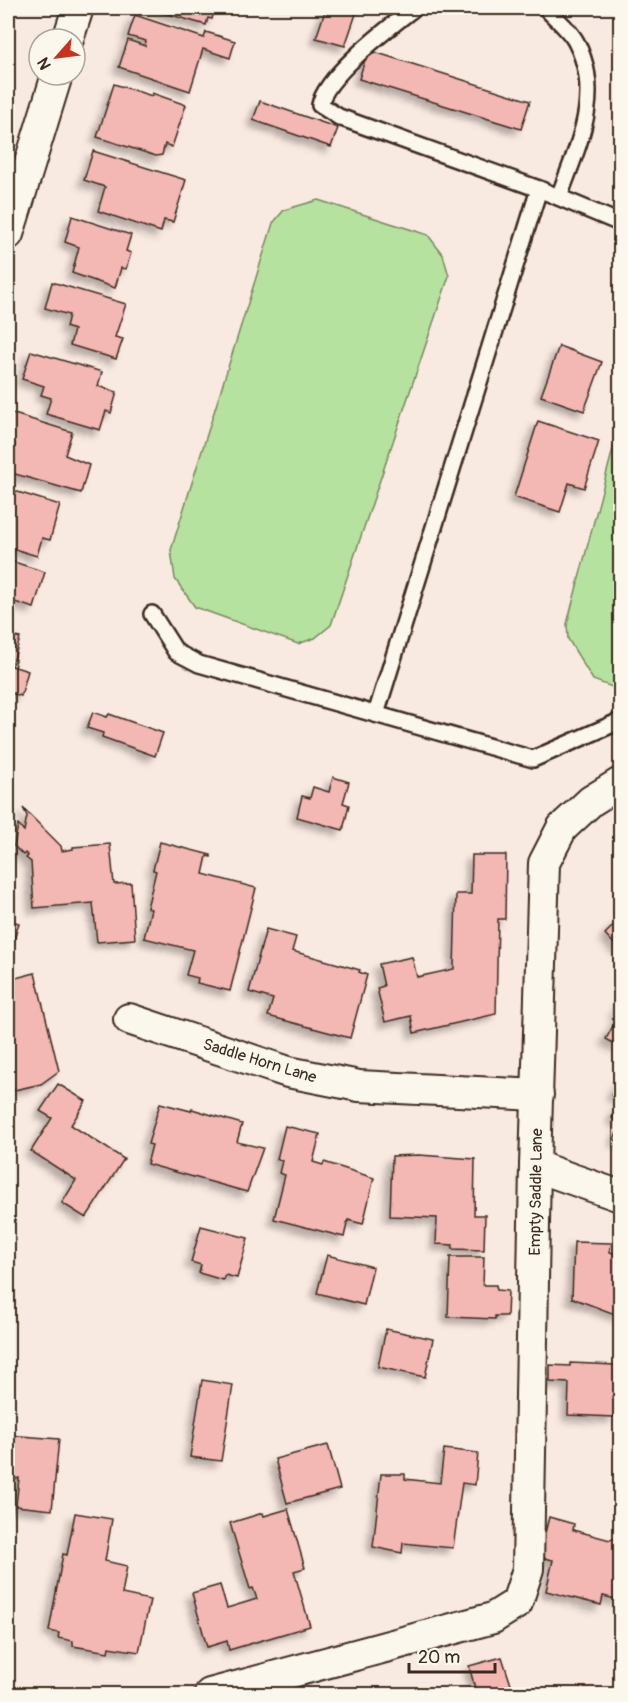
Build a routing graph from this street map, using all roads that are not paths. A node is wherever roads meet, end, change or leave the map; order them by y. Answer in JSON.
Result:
{"nodes":[{"id":1,"x":78,"y":8,"type":"edge"},
{"id":2,"x":414,"y":8,"type":"edge"},
{"id":3,"x":546,"y":8,"type":"edge"},
{"id":4,"x":72,"y":27,"type":"edge"},
{"id":5,"x":53,"y":87,"type":"edge"},
{"id":6,"x":539,"y":189,"type":"junction"},
{"id":7,"x":559,"y":197,"type":"junction"},
{"id":8,"x":621,"y":223,"type":"edge"},
{"id":9,"x":8,"y":234,"type":"edge"},
{"id":10,"x":152,"y":614,"type":"dead end"},
{"id":11,"x":376,"y":714,"type":"junction"},
{"id":12,"x":621,"y":721,"type":"edge"},
{"id":13,"x":621,"y":783,"type":"edge"},
{"id":14,"x":129,"y":1019,"type":"dead end"},
{"id":15,"x":538,"y":1095,"type":"junction"},
{"id":16,"x":535,"y":1166,"type":"junction"},
{"id":17,"x":621,"y":1196,"type":"edge"},
{"id":18,"x":210,"y":1695,"type":"edge"}],
"edges":[{"from":1,"to":4,"type":"street"},
{"from":2,"to":6,"type":"lane"},
{"from":3,"to":7,"type":"lane"},
{"from":5,"to":9,"type":"street"},
{"from":6,"to":7,"type":"lane"},
{"from":6,"to":11,"type":"lane"},
{"from":7,"to":8,"type":"lane"},
{"from":10,"to":11,"type":"lane"},
{"from":11,"to":12,"type":"lane"},
{"from":13,"to":15,"type":"street","name":"Empty Saddle Lane"},
{"from":14,"to":15,"type":"street","name":"Saddle Horn Lane"},
{"from":15,"to":16,"type":"street","name":"Empty Saddle Lane"},
{"from":16,"to":17,"type":"street"},
{"from":16,"to":18,"type":"street","name":"Empty Saddle Lane"}]}
